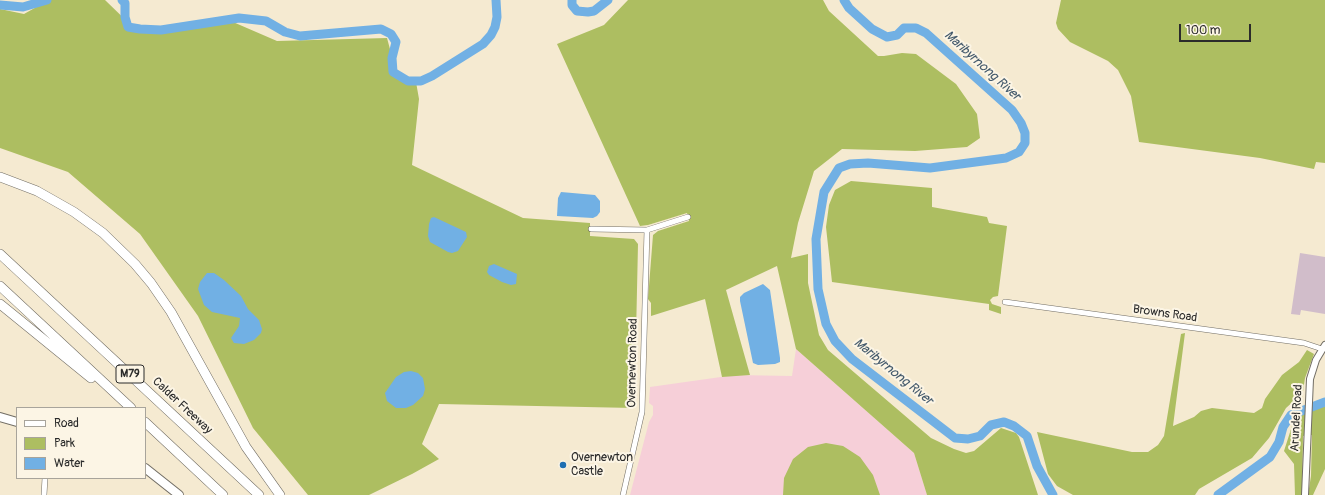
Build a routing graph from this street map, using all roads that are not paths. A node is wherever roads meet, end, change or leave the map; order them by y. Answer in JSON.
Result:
{"nodes":[{"id":1,"x":0,"y":177,"type":"edge"},
{"id":2,"x":688,"y":217,"type":"dead end"},
{"id":3,"x":591,"y":228,"type":"dead end"},
{"id":4,"x":646,"y":230,"type":"junction"},
{"id":5,"x":0,"y":254,"type":"edge"},
{"id":6,"x":0,"y":286,"type":"edge"},
{"id":7,"x":1005,"y":302,"type":"dead end"},
{"id":8,"x":0,"y":304,"type":"edge"},
{"id":9,"x":1323,"y":347,"type":"edge"},
{"id":10,"x":126,"y":407,"type":"edge"},
{"id":11,"x":130,"y":407,"type":"edge"},
{"id":12,"x":0,"y":417,"type":"edge"},
{"id":13,"x":16,"y":422,"type":"edge"},
{"id":14,"x":146,"y":424,"type":"edge"},
{"id":15,"x":146,"y":469,"type":"edge"},
{"id":16,"x":45,"y":479,"type":"edge"},
{"id":17,"x":44,"y":495,"type":"edge"},
{"id":18,"x":179,"y":495,"type":"edge"},
{"id":19,"x":223,"y":495,"type":"edge"},
{"id":20,"x":259,"y":495,"type":"edge"},
{"id":21,"x":280,"y":495,"type":"edge"},
{"id":22,"x":623,"y":495,"type":"edge"},
{"id":23,"x":1304,"y":495,"type":"edge"}],
"edges":[{"from":1,"to":21,"type":"highway"},
{"from":2,"to":4,"type":"street"},
{"from":3,"to":4,"type":"street"},
{"from":4,"to":22,"type":"street","name":"Overnewton Road"},
{"from":5,"to":20,"type":"highway","name":"Calder Freeway","number":"M79"},
{"from":6,"to":11,"type":"highway","number":"M79"},
{"from":7,"to":9,"type":"street","name":"Browns Road"},
{"from":8,"to":10,"type":"highway"},
{"from":9,"to":23,"type":"street","name":"Arundel Road"},
{"from":12,"to":13,"type":"main road"},
{"from":14,"to":19,"type":"highway"},
{"from":15,"to":18,"type":"main road"},
{"from":16,"to":17,"type":"street"}]}
